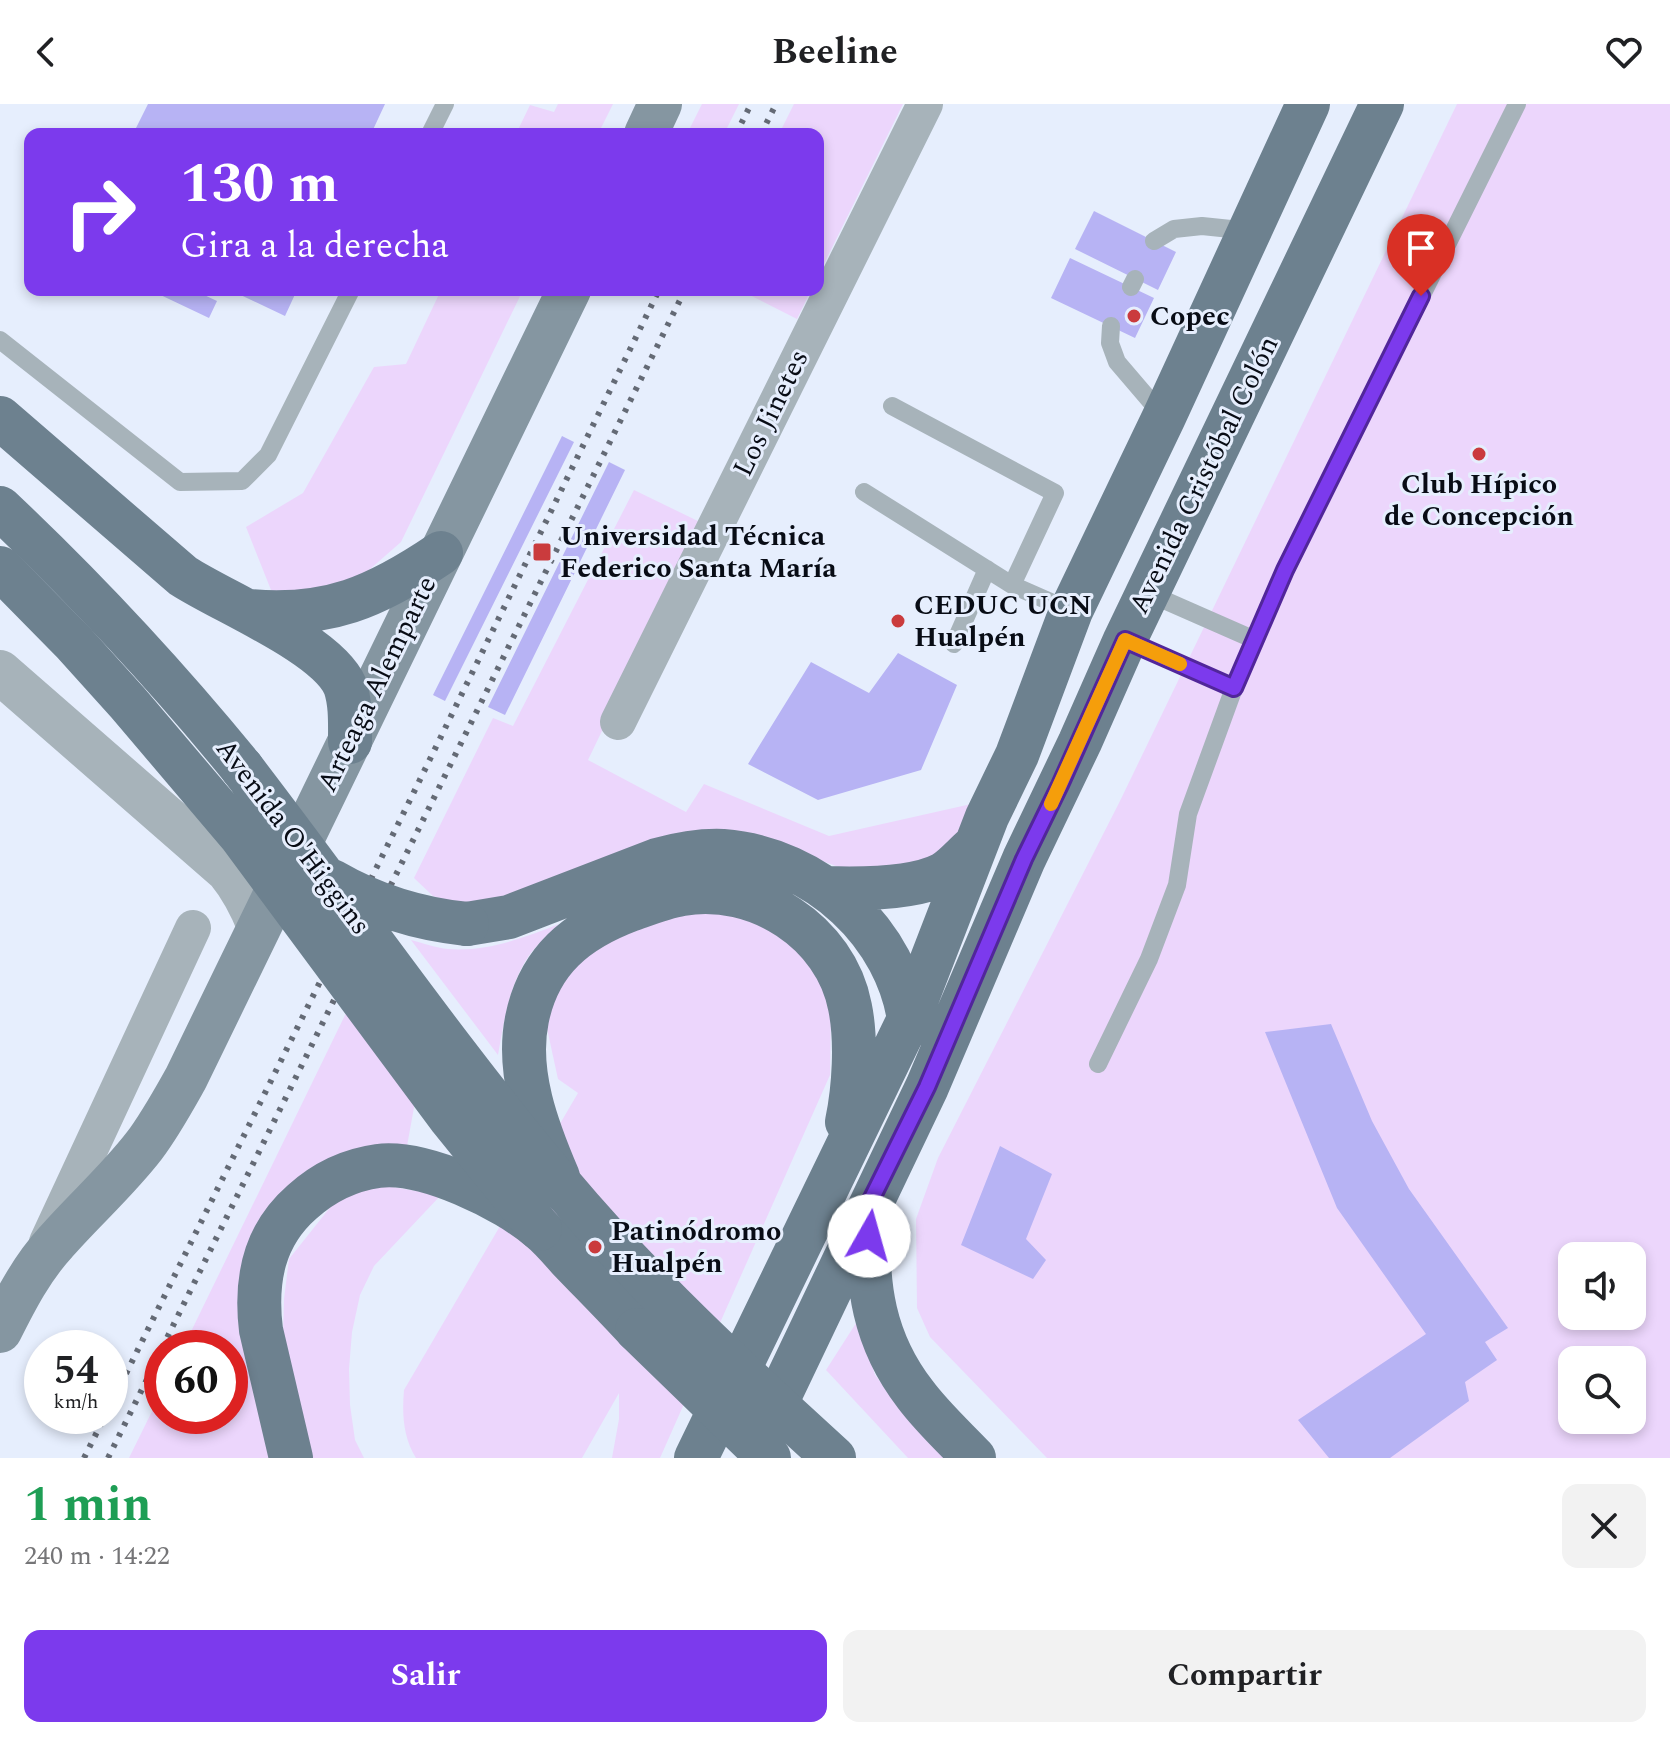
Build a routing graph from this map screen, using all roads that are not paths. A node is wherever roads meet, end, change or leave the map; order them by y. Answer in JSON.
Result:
{"nodes":[{"id":1,"x":445,"y":104,"type":"edge"},
{"id":2,"x":660,"y":104,"type":"edge"},
{"id":3,"x":925,"y":104,"type":"edge"},
{"id":4,"x":1308,"y":104,"type":"edge"},
{"id":5,"x":1382,"y":104,"type":"edge"},
{"id":6,"x":1517,"y":104,"type":"edge"},
{"id":7,"x":433,"y":128,"type":"edge"},
{"id":8,"x":649,"y":128,"type":"edge"},
{"id":9,"x":1250,"y":231,"type":"junction"},
{"id":10,"x":1154,"y":241,"type":"dead end"},
{"id":11,"x":348,"y":296,"type":"edge"},
{"id":12,"x":566,"y":296,"type":"edge"},
{"id":13,"x":1111,"y":326,"type":"dead end"},
{"id":14,"x":0,"y":340,"type":"edge"},
{"id":15,"x":892,"y":406,"type":"dead end"},
{"id":16,"x":1164,"y":417,"type":"junction"},
{"id":17,"x":0,"y":418,"type":"edge"},
{"id":18,"x":864,"y":492,"type":"dead end"},
{"id":19,"x":0,"y":508,"type":"edge"},
{"id":20,"x":441,"y":553,"type":"junction"},
{"id":21,"x":0,"y":568,"type":"edge"},
{"id":22,"x":987,"y":569,"type":"junction"},
{"id":23,"x":1012,"y":585,"type":"junction"},
{"id":24,"x":1148,"y":592,"type":"junction"},
{"id":25,"x":246,"y":610,"type":"junction"},
{"id":26,"x":1071,"y":611,"type":"junction"},
{"id":27,"x":1125,"y":640,"type":"junction"},
{"id":28,"x":1255,"y":640,"type":"junction"},
{"id":29,"x":954,"y":644,"type":"dead end"},
{"id":30,"x":0,"y":672,"type":"edge"},
{"id":31,"x":1234,"y":688,"type":"junction"},
{"id":32,"x":618,"y":722,"type":"dead end"},
{"id":33,"x":350,"y":742,"type":"junction"},
{"id":34,"x":976,"y":845,"type":"junction"},
{"id":35,"x":326,"y":878,"type":"junction"},
{"id":36,"x":826,"y":888,"type":"junction"},
{"id":37,"x":259,"y":926,"type":"junction"},
{"id":38,"x":193,"y":928,"type":"dead end"},
{"id":39,"x":909,"y":1019,"type":"junction"},
{"id":40,"x":1098,"y":1064,"type":"dead end"},
{"id":41,"x":908,"y":1124,"type":"junction"},
{"id":42,"x":840,"y":1160,"type":"junction"},
{"id":43,"x":562,"y":1186,"type":"junction"},
{"id":44,"x":871,"y":1200,"type":"junction"},
{"id":45,"x":540,"y":1229,"type":"junction"},
{"id":46,"x":37,"y":1266,"type":"junction"},
{"id":47,"x":0,"y":1331,"type":"edge"},
{"id":48,"x":291,"y":1458,"type":"edge"},
{"id":49,"x":696,"y":1458,"type":"edge"},
{"id":50,"x":750,"y":1458,"type":"edge"},
{"id":51,"x":769,"y":1458,"type":"edge"},
{"id":52,"x":834,"y":1458,"type":"edge"},
{"id":53,"x":974,"y":1458,"type":"edge"}],
"edges":[{"from":1,"to":7,"type":"lane"},
{"from":2,"to":8,"type":"main road"},
{"from":3,"to":32,"type":"street","name":"Los Jinetes"},
{"from":4,"to":9,"type":"main road"},
{"from":5,"to":24,"type":"main road","name":"Avenida Cristóbal Colón"},
{"from":6,"to":28,"type":"lane"},
{"from":9,"to":10,"type":"lane"},
{"from":9,"to":16,"type":"main road"},
{"from":11,"to":14,"type":"lane"},
{"from":12,"to":20,"type":"main road","name":"Arteaga Alemparte"},
{"from":13,"to":16,"type":"lane"},
{"from":15,"to":23,"type":"lane"},
{"from":16,"to":26,"type":"main road"},
{"from":17,"to":25,"type":"main road"},
{"from":18,"to":22,"type":"lane"},
{"from":19,"to":35,"type":"main road","name":"Avenida O'Higgins","bridge":true},
{"from":20,"to":25,"type":"main road"},
{"from":20,"to":33,"type":"main road","name":"Arteaga Alemparte"},
{"from":21,"to":45,"type":"main road","name":"Avenida O'Higgins","bridge":true},
{"from":22,"to":23,"type":"lane"},
{"from":22,"to":29,"type":"lane"},
{"from":23,"to":26,"type":"lane"},
{"from":24,"to":27,"type":"main road","name":"Avenida Cristóbal Colón"},
{"from":24,"to":28,"type":"lane"},
{"from":25,"to":33,"type":"main road"},
{"from":26,"to":34,"type":"main road"},
{"from":27,"to":31,"type":"lane"},
{"from":27,"to":41,"type":"main road","name":"Avenida Cristóbal Colón"},
{"from":28,"to":31,"type":"lane"},
{"from":30,"to":37,"type":"street"},
{"from":31,"to":40,"type":"lane"},
{"from":33,"to":37,"type":"main road","name":"Arteaga Alemparte"},
{"from":34,"to":36,"type":"main road"},
{"from":34,"to":39,"type":"main road"},
{"from":35,"to":36,"type":"main road","bridge":true},
{"from":35,"to":43,"type":"main road","name":"Avenida O'Higgins","bridge":true},
{"from":36,"to":39,"type":"main road"},
{"from":37,"to":46,"type":"main road","name":"Arteaga Alemparte"},
{"from":38,"to":46,"type":"street","name":"Arteaga Alemparte"},
{"from":39,"to":41,"type":"main road"},
{"from":39,"to":42,"type":"main road"},
{"from":41,"to":44,"type":"main road","name":"Avenida Cristóbal Colón"},
{"from":42,"to":43,"type":"main road","bridge":true},
{"from":42,"to":49,"type":"main road"},
{"from":43,"to":52,"type":"main road","name":"Avenida O'Higgins","bridge":true},
{"from":44,"to":50,"type":"main road","name":"Avenida Cristóbal Colón"},
{"from":44,"to":53,"type":"main road"},
{"from":45,"to":48,"type":"main road","bridge":true},
{"from":45,"to":51,"type":"main road","bridge":true},
{"from":46,"to":47,"type":"main road","name":"Arteaga Alemparte"}]}
